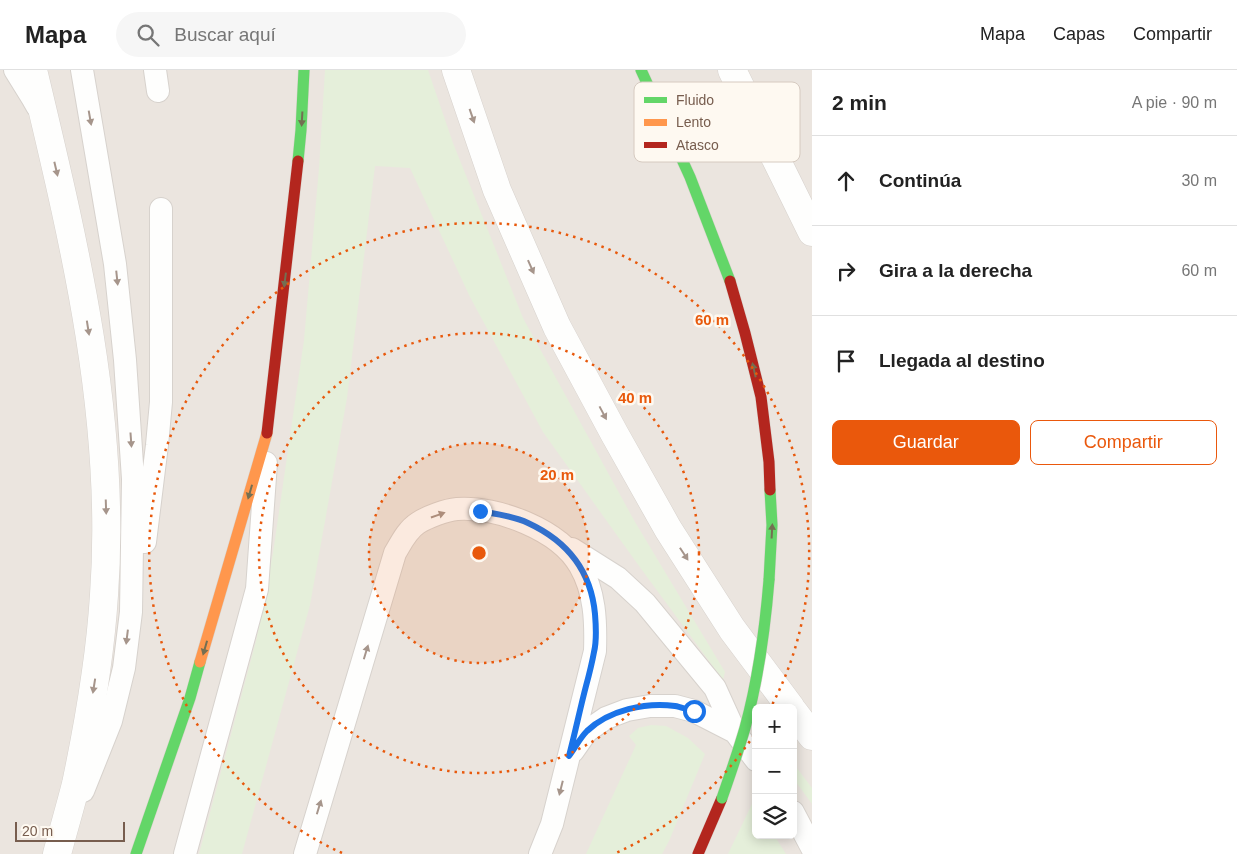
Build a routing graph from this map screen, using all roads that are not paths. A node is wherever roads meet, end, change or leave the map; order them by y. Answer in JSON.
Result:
{"nodes":[{"id":1,"x":15,"y":70,"type":"edge"},
{"id":2,"x":33,"y":70,"type":"edge"},
{"id":3,"x":82,"y":70,"type":"edge"},
{"id":4,"x":304,"y":70,"type":"edge"},
{"id":5,"x":456,"y":70,"type":"edge"},
{"id":6,"x":641,"y":70,"type":"edge"},
{"id":7,"x":732,"y":70,"type":"edge"},
{"id":8,"x":646,"y":82,"type":"edge"},
{"id":9,"x":738,"y":82,"type":"edge"},
{"id":10,"x":47,"y":130,"type":"junction"},
{"id":11,"x":683,"y":162,"type":"edge"},
{"id":12,"x":777,"y":162,"type":"edge"},
{"id":13,"x":161,"y":209,"type":"dead end"},
{"id":14,"x":812,"y":232,"type":"edge"},
{"id":15,"x":268,"y":429,"type":"junction"},
{"id":16,"x":551,"y":536,"type":"junction"},
{"id":17,"x":131,"y":612,"type":"junction"},
{"id":18,"x":788,"y":704,"type":"edge"},
{"id":19,"x":797,"y":716,"type":"edge"},
{"id":20,"x":735,"y":732,"type":"junction"},
{"id":21,"x":812,"y":736,"type":"edge"},
{"id":22,"x":752,"y":755,"type":"edge"},
{"id":23,"x":569,"y":756,"type":"junction"},
{"id":24,"x":797,"y":817,"type":"edge"},
{"id":25,"x":797,"y":820,"type":"edge"},
{"id":26,"x":812,"y":835,"type":"edge"},
{"id":27,"x":812,"y":848,"type":"edge"},
{"id":28,"x":58,"y":854,"type":"edge"},
{"id":29,"x":136,"y":854,"type":"edge"},
{"id":30,"x":185,"y":854,"type":"edge"},
{"id":31,"x":305,"y":854,"type":"edge"},
{"id":32,"x":540,"y":854,"type":"edge"},
{"id":33,"x":698,"y":854,"type":"edge"}],
"edges":[{"from":1,"to":10,"type":"lane"},
{"from":2,"to":10,"type":"street"},
{"from":3,"to":17,"type":"lane","one_way":true},
{"from":4,"to":15,"type":"street","one_way":true},
{"from":5,"to":18,"type":"street","one_way":true},
{"from":8,"to":6,"type":"street","one_way":true,"bridge":true},
{"from":7,"to":9,"type":"street"},
{"from":10,"to":28,"type":"street","one_way":true},
{"from":33,"to":11,"type":"street","one_way":true,"bridge":true},
{"from":12,"to":14,"type":"street"},
{"from":13,"to":17,"type":"lane"},
{"from":15,"to":29,"type":"street","one_way":true},
{"from":15,"to":30,"type":"lane"},
{"from":16,"to":20,"type":"lane"},
{"from":16,"to":23,"type":"lane"},
{"from":31,"to":16,"type":"lane","one_way":true},
{"from":17,"to":28,"type":"lane","one_way":true},
{"from":19,"to":21,"type":"street"},
{"from":20,"to":22,"type":"lane"},
{"from":20,"to":23,"type":"lane"},
{"from":23,"to":32,"type":"lane","one_way":true},
{"from":24,"to":26,"type":"lane"},
{"from":25,"to":27,"type":"lane"}]}
